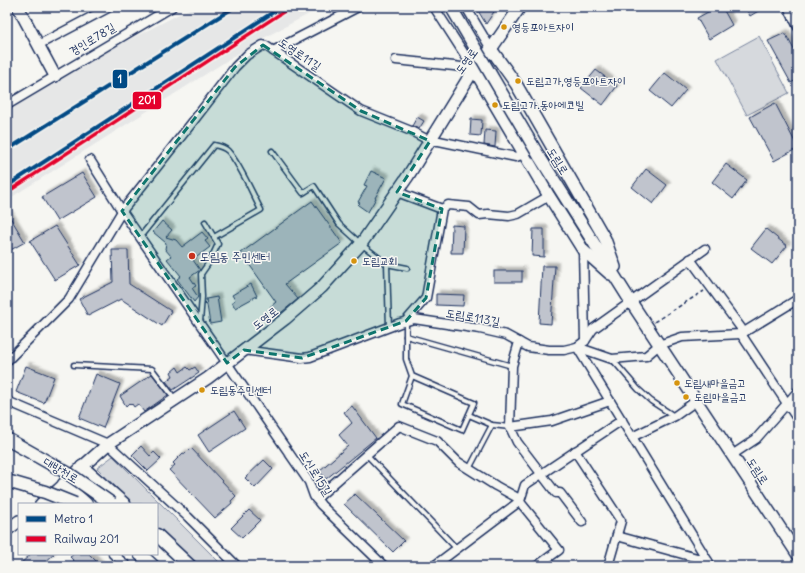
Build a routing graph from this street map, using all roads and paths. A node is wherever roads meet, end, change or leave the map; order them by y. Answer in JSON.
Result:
{"nodes":[{"id":1,"x":18,"y":7,"type":"edge"},
{"id":2,"x":110,"y":7,"type":"edge"},
{"id":3,"x":358,"y":7,"type":"edge"},
{"id":4,"x":434,"y":7,"type":"edge"},
{"id":5,"x":451,"y":7,"type":"edge"},
{"id":6,"x":466,"y":7,"type":"edge"},
{"id":7,"x":520,"y":7,"type":"edge"},
{"id":8,"x":788,"y":7,"type":"edge"},
{"id":9,"x":167,"y":8,"type":"edge"},
{"id":10,"x":798,"y":27,"type":"edge"},
{"id":11,"x":38,"y":45,"type":"junction"},
{"id":12,"x":491,"y":49,"type":"junction"},
{"id":13,"x":273,"y":51,"type":"junction"},
{"id":14,"x":396,"y":60,"type":"dead end"},
{"id":15,"x":474,"y":70,"type":"junction"},
{"id":16,"x":55,"y":76,"type":"junction"},
{"id":17,"x":516,"y":84,"type":"junction"},
{"id":18,"x":490,"y":97,"type":"junction"},
{"id":19,"x":7,"y":105,"type":"edge"},
{"id":20,"x":430,"y":141,"type":"junction"},
{"id":21,"x":272,"y":152,"type":"dead end"},
{"id":22,"x":524,"y":154,"type":"junction"},
{"id":23,"x":90,"y":160,"type":"dead end"},
{"id":24,"x":397,"y":192,"type":"junction"},
{"id":25,"x":549,"y":196,"type":"junction"},
{"id":26,"x":442,"y":209,"type":"junction"},
{"id":27,"x":122,"y":211,"type":"junction"},
{"id":28,"x":206,"y":222,"type":"dead end"},
{"id":29,"x":140,"y":237,"type":"junction"},
{"id":30,"x":214,"y":237,"type":"junction"},
{"id":31,"x":361,"y":244,"type":"junction"},
{"id":32,"x":705,"y":248,"type":"dead end"},
{"id":33,"x":583,"y":250,"type":"junction"},
{"id":34,"x":690,"y":259,"type":"junction"},
{"id":35,"x":387,"y":264,"type":"junction"},
{"id":36,"x":408,"y":268,"type":"dead end"},
{"id":37,"x":620,"y":284,"type":"junction"},
{"id":38,"x":710,"y":286,"type":"junction"},
{"id":39,"x":798,"y":299,"type":"edge"},
{"id":40,"x":630,"y":302,"type":"junction"},
{"id":41,"x":406,"y":321,"type":"junction"},
{"id":42,"x":200,"y":324,"type":"junction"},
{"id":43,"x":647,"y":326,"type":"junction"},
{"id":44,"x":389,"y":327,"type":"junction"},
{"id":45,"x":741,"y":334,"type":"junction"},
{"id":46,"x":406,"y":336,"type":"junction"},
{"id":47,"x":519,"y":342,"type":"junction"},
{"id":48,"x":585,"y":342,"type":"junction"},
{"id":49,"x":660,"y":345,"type":"junction"},
{"id":50,"x":577,"y":346,"type":"junction"},
{"id":51,"x":244,"y":350,"type":"junction"},
{"id":52,"x":612,"y":359,"type":"junction"},
{"id":53,"x":7,"y":360,"type":"edge"},
{"id":54,"x":227,"y":363,"type":"junction"},
{"id":55,"x":74,"y":365,"type":"dead end"},
{"id":56,"x":512,"y":366,"type":"junction"},
{"id":57,"x":412,"y":376,"type":"junction"},
{"id":58,"x":798,"y":391,"type":"edge"},
{"id":59,"x":175,"y":399,"type":"junction"},
{"id":60,"x":7,"y":401,"type":"edge"},
{"id":61,"x":610,"y":401,"type":"junction"},
{"id":62,"x":696,"y":401,"type":"junction"},
{"id":63,"x":788,"y":404,"type":"junction"},
{"id":64,"x":469,"y":415,"type":"junction"},
{"id":65,"x":675,"y":416,"type":"junction"},
{"id":66,"x":622,"y":420,"type":"junction"},
{"id":67,"x":798,"y":420,"type":"edge"},
{"id":68,"x":492,"y":424,"type":"junction"},
{"id":69,"x":510,"y":427,"type":"junction"},
{"id":70,"x":632,"y":438,"type":"junction"},
{"id":71,"x":7,"y":439,"type":"edge"},
{"id":72,"x":108,"y":444,"type":"junction"},
{"id":73,"x":575,"y":451,"type":"junction"},
{"id":74,"x":367,"y":455,"type":"junction"},
{"id":75,"x":732,"y":455,"type":"junction"},
{"id":76,"x":82,"y":467,"type":"junction"},
{"id":77,"x":469,"y":469,"type":"junction"},
{"id":78,"x":541,"y":474,"type":"junction"},
{"id":79,"x":7,"y":481,"type":"edge"},
{"id":80,"x":61,"y":487,"type":"junction"},
{"id":81,"x":316,"y":499,"type":"junction"},
{"id":82,"x":520,"y":502,"type":"junction"},
{"id":83,"x":42,"y":503,"type":"edge"},
{"id":84,"x":56,"y":503,"type":"edge"},
{"id":85,"x":72,"y":503,"type":"edge"},
{"id":86,"x":85,"y":503,"type":"edge"},
{"id":87,"x":111,"y":503,"type":"edge"},
{"id":88,"x":123,"y":503,"type":"edge"},
{"id":89,"x":18,"y":522,"type":"edge"},
{"id":90,"x":582,"y":522,"type":"dead end"},
{"id":91,"x":7,"y":530,"type":"edge"},
{"id":92,"x":158,"y":536,"type":"edge"},
{"id":93,"x":617,"y":536,"type":"junction"},
{"id":94,"x":158,"y":544,"type":"edge"},
{"id":95,"x":457,"y":549,"type":"junction"},
{"id":96,"x":797,"y":550,"type":"edge"},
{"id":97,"x":114,"y":555,"type":"edge"},
{"id":98,"x":141,"y":555,"type":"edge"},
{"id":99,"x":152,"y":555,"type":"edge"},
{"id":100,"x":709,"y":564,"type":"edge"},
{"id":101,"x":127,"y":566,"type":"edge"},
{"id":102,"x":153,"y":566,"type":"edge"},
{"id":103,"x":163,"y":566,"type":"edge"},
{"id":104,"x":180,"y":566,"type":"edge"},
{"id":105,"x":190,"y":566,"type":"edge"},
{"id":106,"x":237,"y":566,"type":"edge"},
{"id":107,"x":384,"y":566,"type":"edge"},
{"id":108,"x":434,"y":566,"type":"edge"},
{"id":109,"x":537,"y":566,"type":"edge"},
{"id":110,"x":608,"y":566,"type":"edge"}],
"edges":[{"from":1,"to":11,"type":"main road"},
{"from":2,"to":11,"type":"street","name":"경인로78길"},
{"from":3,"to":13,"type":"street"},
{"from":4,"to":15,"type":"street"},
{"from":5,"to":37,"type":"main road","name":"도림로","bridge":true},
{"from":6,"to":12,"type":"street"},
{"from":7,"to":12,"type":"main road","name":"도영로"},
{"from":8,"to":10,"type":"street"},
{"from":9,"to":16,"type":"street","name":"경인로78길"},
{"from":11,"to":16,"type":"main road"},
{"from":12,"to":15,"type":"main road","name":"도영로"},
{"from":12,"to":17,"type":"main road"},
{"from":13,"to":20,"type":"street","name":"도영로11길"},
{"from":13,"to":27,"type":"street","name":"도영로11길"},
{"from":14,"to":15,"type":"street"},
{"from":15,"to":18,"type":"main road"},
{"from":15,"to":20,"type":"main road","name":"도영로"},
{"from":16,"to":19,"type":"street","name":"경인로78길"},
{"from":17,"to":18,"type":"main road"},
{"from":17,"to":37,"type":"main road"},
{"from":18,"to":22,"type":"main road"},
{"from":20,"to":22,"type":"street","name":"도영로11길"},
{"from":20,"to":24,"type":"main road","name":"도영로"},
{"from":21,"to":31,"type":"lane"},
{"from":22,"to":25,"type":"main road"},
{"from":23,"to":27,"type":"street","name":"도신로15길"},
{"from":24,"to":26,"type":"street"},
{"from":24,"to":31,"type":"main road","name":"도영로"},
{"from":25,"to":26,"type":"street"},
{"from":25,"to":33,"type":"main road"},
{"from":26,"to":41,"type":"street"},
{"from":27,"to":29,"type":"street","name":"도신로15길"},
{"from":27,"to":53,"type":"street"},
{"from":28,"to":30,"type":"lane"},
{"from":29,"to":30,"type":"lane"},
{"from":29,"to":42,"type":"street","name":"도신로15길"},
{"from":30,"to":42,"type":"lane"},
{"from":31,"to":35,"type":"lane"},
{"from":31,"to":51,"type":"main road","name":"도영로"},
{"from":32,"to":34,"type":"street","name":"도림로113길"},
{"from":33,"to":37,"type":"main road"},
{"from":33,"to":48,"type":"street"},
{"from":34,"to":38,"type":"street"},
{"from":34,"to":40,"type":"street","name":"도림로113길"},
{"from":35,"to":36,"type":"lane"},
{"from":35,"to":44,"type":"lane"},
{"from":37,"to":40,"type":"main road","name":"도림로"},
{"from":38,"to":43,"type":"path"},
{"from":38,"to":45,"type":"street"},
{"from":39,"to":45,"type":"street"},
{"from":40,"to":43,"type":"main road","name":"도림로"},
{"from":40,"to":48,"type":"street","name":"도림로113길"},
{"from":41,"to":44,"type":"street","name":"도림로113길"},
{"from":41,"to":46,"type":"lane"},
{"from":41,"to":47,"type":"street","name":"도림로113길"},
{"from":42,"to":54,"type":"street","name":"도신로15길"},
{"from":43,"to":49,"type":"main road","name":"도림로"},
{"from":44,"to":51,"type":"street","name":"도림로113길"},
{"from":45,"to":49,"type":"street"},
{"from":45,"to":63,"type":"street"},
{"from":46,"to":56,"type":"lane"},
{"from":46,"to":57,"type":"lane"},
{"from":47,"to":50,"type":"street","name":"도림로113길"},
{"from":47,"to":56,"type":"street"},
{"from":48,"to":50,"type":"street","name":"도림로113길"},
{"from":49,"to":52,"type":"street"},
{"from":49,"to":62,"type":"main road","name":"도림로"},
{"from":50,"to":52,"type":"street"},
{"from":50,"to":61,"type":"street"},
{"from":51,"to":54,"type":"main road","name":"도영로"},
{"from":52,"to":65,"type":"lane"},
{"from":54,"to":59,"type":"main road","name":"도영로"},
{"from":54,"to":81,"type":"street","name":"도신로15길"},
{"from":55,"to":59,"type":"lane"},
{"from":56,"to":69,"type":"street"},
{"from":57,"to":64,"type":"lane"},
{"from":57,"to":64,"type":"lane"},
{"from":58,"to":63,"type":"street"},
{"from":59,"to":72,"type":"main road","name":"도영로"},
{"from":60,"to":72,"type":"street"},
{"from":61,"to":66,"type":"street"},
{"from":61,"to":69,"type":"street"},
{"from":62,"to":65,"type":"street"},
{"from":62,"to":75,"type":"main road","name":"도림로"},
{"from":63,"to":67,"type":"street"},
{"from":63,"to":75,"type":"street"},
{"from":64,"to":68,"type":"lane"},
{"from":65,"to":70,"type":"street"},
{"from":66,"to":70,"type":"street"},
{"from":66,"to":73,"type":"street"},
{"from":68,"to":69,"type":"lane"},
{"from":68,"to":77,"type":"lane"},
{"from":69,"to":78,"type":"street"},
{"from":70,"to":100,"type":"street"},
{"from":71,"to":87,"type":"main road","name":"대방천로","bridge":true},
{"from":72,"to":76,"type":"main road","name":"도영로"},
{"from":72,"to":106,"type":"street"},
{"from":73,"to":78,"type":"street"},
{"from":73,"to":93,"type":"street"},
{"from":74,"to":77,"type":"street"},
{"from":74,"to":81,"type":"street"},
{"from":74,"to":95,"type":"lane"},
{"from":75,"to":96,"type":"main road","name":"도림로"},
{"from":76,"to":80,"type":"main road","name":"도영로"},
{"from":76,"to":88,"type":"main road"},
{"from":77,"to":82,"type":"street"},
{"from":78,"to":82,"type":"street"},
{"from":78,"to":90,"type":"street"},
{"from":79,"to":85,"type":"main road","name":"대방천로","bridge":true},
{"from":80,"to":83,"type":"main road","name":"도영로"},
{"from":80,"to":84,"type":"street"},
{"from":80,"to":86,"type":"main road"},
{"from":81,"to":107,"type":"street","name":"도신로15길"},
{"from":82,"to":95,"type":"street"},
{"from":82,"to":109,"type":"street"},
{"from":89,"to":91,"type":"main road"},
{"from":92,"to":105,"type":"main road"},
{"from":93,"to":100,"type":"street"},
{"from":93,"to":110,"type":"street"},
{"from":94,"to":104,"type":"main road"},
{"from":95,"to":108,"type":"street"},
{"from":97,"to":101,"type":"street"},
{"from":98,"to":102,"type":"main road"},
{"from":99,"to":103,"type":"main road"}]}
